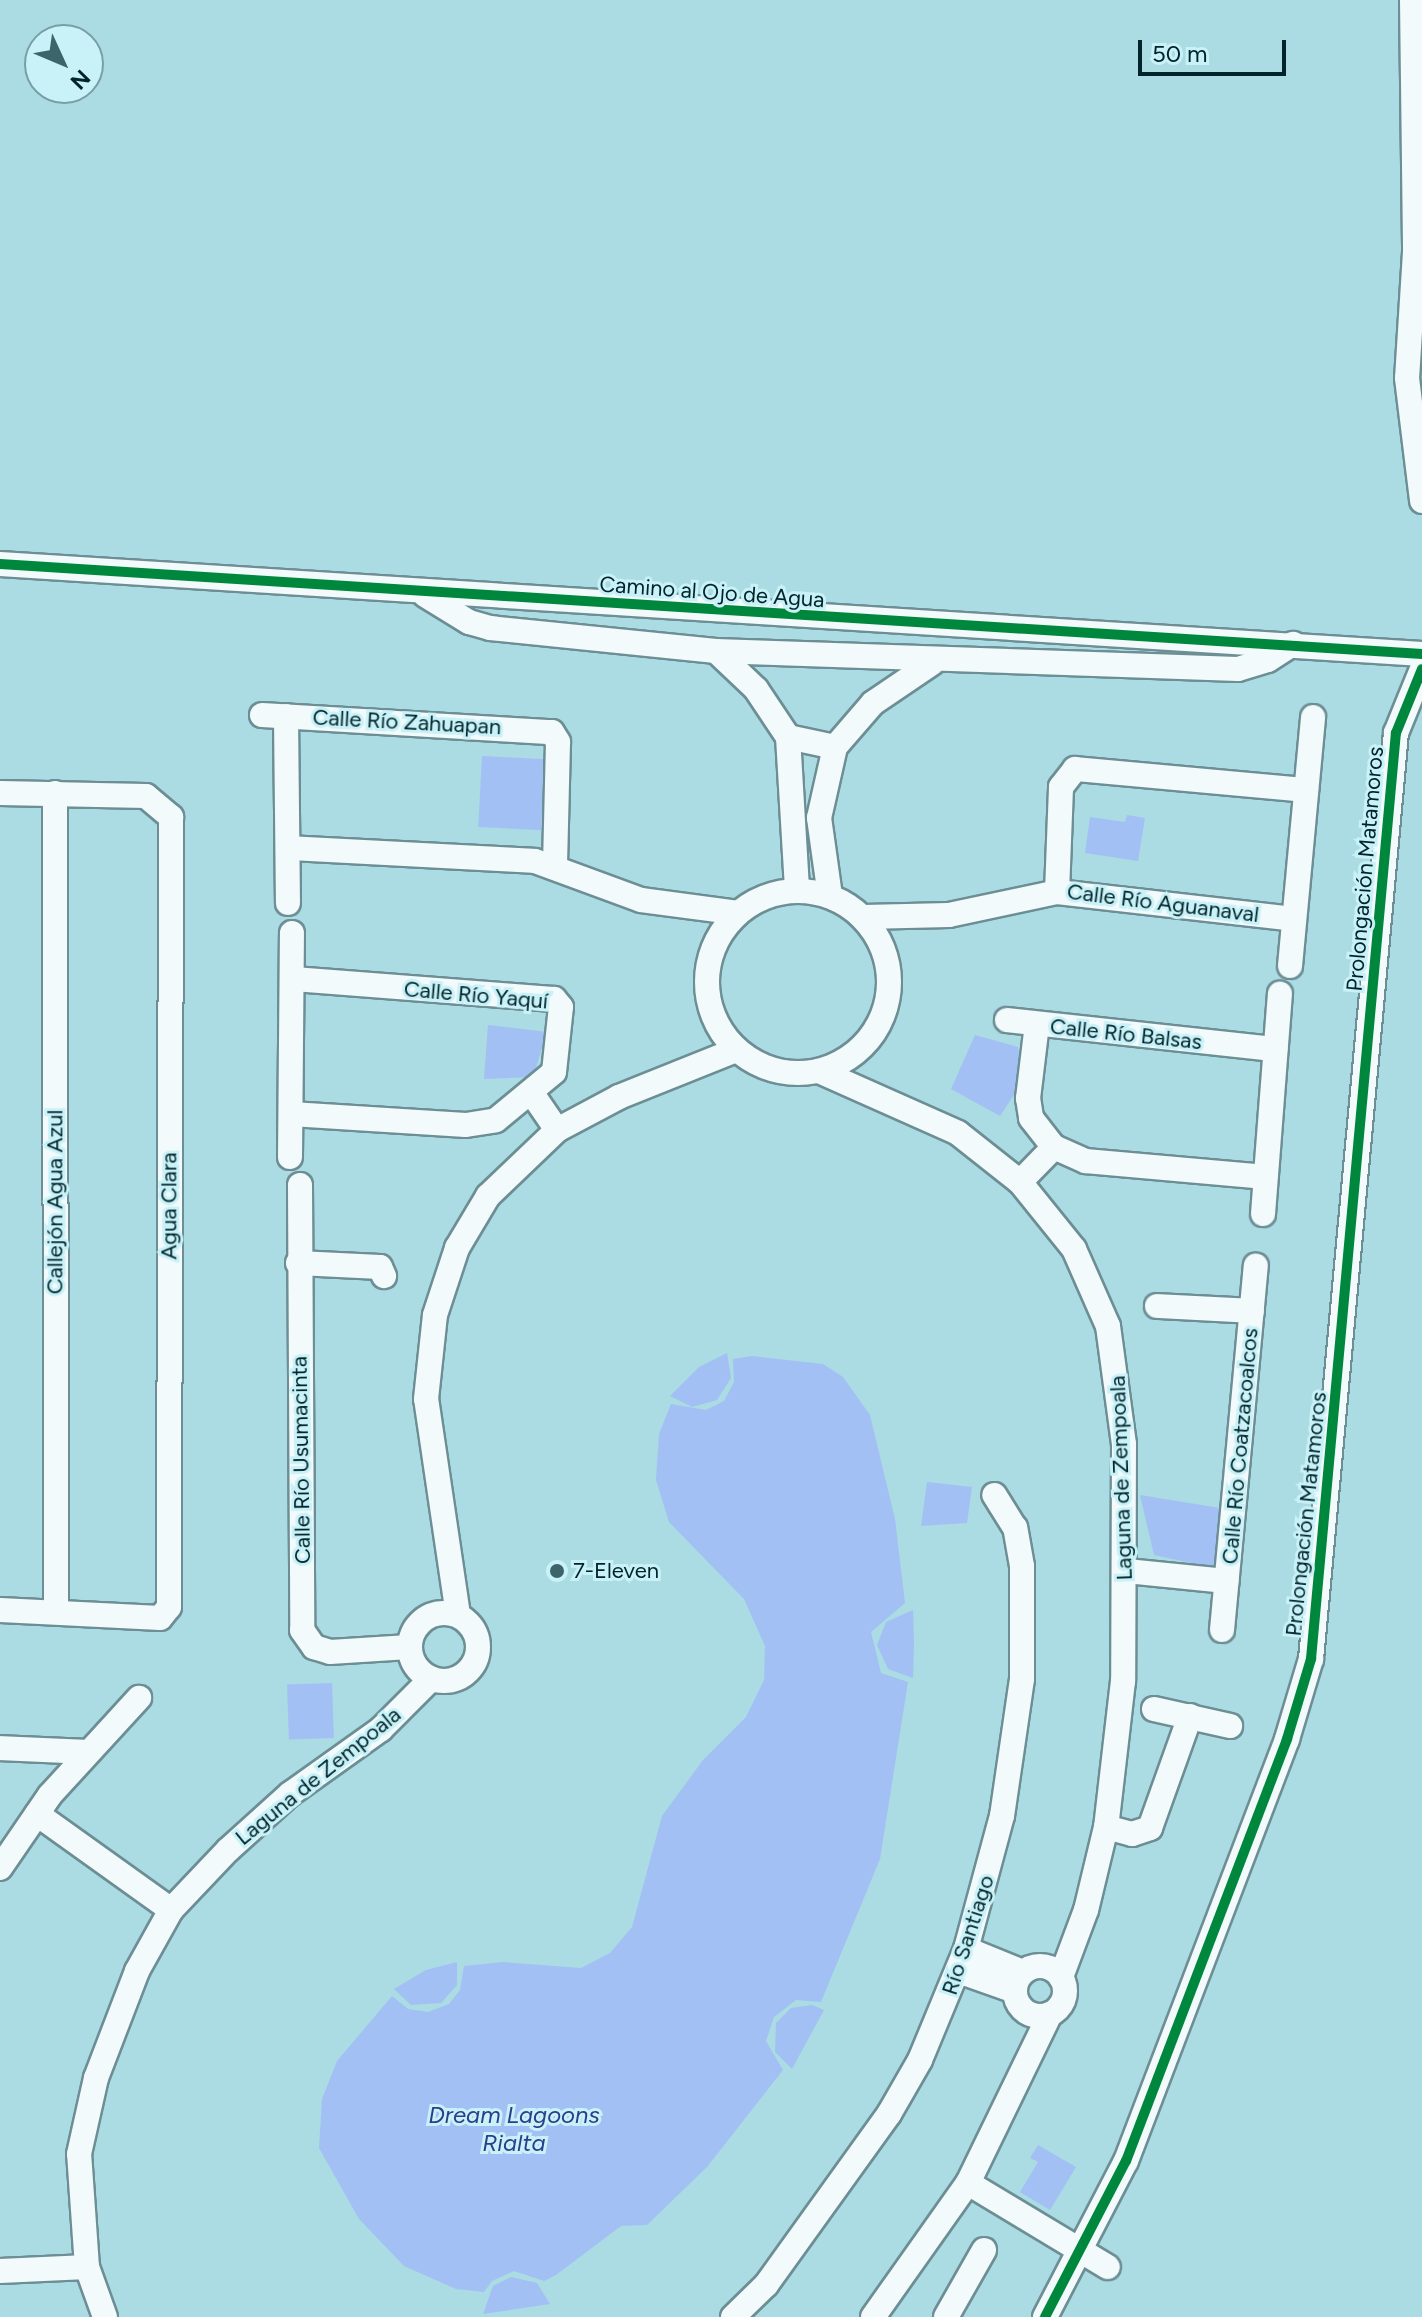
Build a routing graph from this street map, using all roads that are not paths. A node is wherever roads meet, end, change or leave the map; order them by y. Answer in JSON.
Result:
{"nodes":[{"id":1,"x":1412,"y":0,"type":"edge"},
{"id":2,"x":1422,"y":501,"type":"edge"},
{"id":3,"x":0,"y":564,"type":"edge"},
{"id":4,"x":423,"y":593,"type":"junction"},
{"id":5,"x":1293,"y":644,"type":"junction"},
{"id":6,"x":716,"y":651,"type":"junction"},
{"id":7,"x":1422,"y":654,"type":"edge"},
{"id":8,"x":932,"y":663,"type":"junction"},
{"id":9,"x":1422,"y":669,"type":"edge"},
{"id":10,"x":1313,"y":717,"type":"dead end"},
{"id":11,"x":788,"y":737,"type":"junction"},
{"id":12,"x":835,"y":747,"type":"junction"},
{"id":13,"x":1306,"y":790,"type":"junction"},
{"id":14,"x":0,"y":793,"type":"edge"},
{"id":15,"x":55,"y":793,"type":"junction"},
{"id":16,"x":289,"y":848,"type":"junction"},
{"id":17,"x":555,"y":865,"type":"junction"},
{"id":18,"x":797,"y":890,"type":"junction"},
{"id":19,"x":1057,"y":892,"type":"junction"},
{"id":20,"x":830,"y":896,"type":"junction"},
{"id":21,"x":288,"y":903,"type":"dead end"},
{"id":22,"x":738,"y":913,"type":"junction"},
{"id":23,"x":864,"y":917,"type":"junction"},
{"id":24,"x":1293,"y":919,"type":"junction"},
{"id":25,"x":292,"y":933,"type":"dead end"},
{"id":26,"x":1290,"y":966,"type":"dead end"},
{"id":27,"x":293,"y":979,"type":"junction"},
{"id":28,"x":1280,"y":994,"type":"dead end"},
{"id":29,"x":1007,"y":1020,"type":"dead end"},
{"id":30,"x":1037,"y":1024,"type":"junction"},
{"id":31,"x":1275,"y":1049,"type":"junction"},
{"id":32,"x":736,"y":1050,"type":"junction"},
{"id":33,"x":819,"y":1071,"type":"junction"},
{"id":34,"x":531,"y":1092,"type":"junction"},
{"id":35,"x":291,"y":1114,"type":"junction"},
{"id":36,"x":557,"y":1130,"type":"junction"},
{"id":37,"x":1054,"y":1147,"type":"junction"},
{"id":38,"x":290,"y":1157,"type":"dead end"},
{"id":39,"x":1265,"y":1177,"type":"junction"},
{"id":40,"x":1020,"y":1182,"type":"junction"},
{"id":41,"x":300,"y":1185,"type":"dead end"},
{"id":42,"x":1263,"y":1214,"type":"dead end"},
{"id":43,"x":298,"y":1263,"type":"junction"},
{"id":44,"x":1256,"y":1266,"type":"dead end"},
{"id":45,"x":384,"y":1276,"type":"dead end"},
{"id":46,"x":1157,"y":1306,"type":"dead end"},
{"id":47,"x":1252,"y":1311,"type":"junction"},
{"id":48,"x":994,"y":1495,"type":"dead end"},
{"id":49,"x":1126,"y":1571,"type":"junction"},
{"id":50,"x":1227,"y":1581,"type":"junction"},
{"id":51,"x":0,"y":1610,"type":"edge"},
{"id":52,"x":56,"y":1612,"type":"junction"},
{"id":53,"x":458,"y":1615,"type":"junction"},
{"id":54,"x":1222,"y":1630,"type":"dead end"},
{"id":55,"x":409,"y":1647,"type":"junction"},
{"id":56,"x":431,"y":1679,"type":"junction"},
{"id":57,"x":139,"y":1698,"type":"dead end"},
{"id":58,"x":1154,"y":1709,"type":"dead end"},
{"id":59,"x":1190,"y":1716,"type":"junction"},
{"id":60,"x":1230,"y":1726,"type":"dead end"},
{"id":61,"x":0,"y":1748,"type":"edge"},
{"id":62,"x":88,"y":1752,"type":"junction"},
{"id":63,"x":37,"y":1814,"type":"junction"},
{"id":64,"x":1106,"y":1827,"type":"junction"},
{"id":65,"x":0,"y":1868,"type":"edge"},
{"id":66,"x":171,"y":1910,"type":"junction"},
{"id":67,"x":962,"y":1960,"type":"junction"},
{"id":68,"x":1061,"y":1977,"type":"junction"},
{"id":69,"x":1019,"y":1982,"type":"junction"},
{"id":70,"x":1050,"y":2014,"type":"junction"},
{"id":71,"x":968,"y":2183,"type":"junction"},
{"id":72,"x":984,"y":2250,"type":"dead end"},
{"id":73,"x":1083,"y":2251,"type":"junction"},
{"id":74,"x":87,"y":2267,"type":"junction"},
{"id":75,"x":1108,"y":2267,"type":"dead end"},
{"id":76,"x":0,"y":2271,"type":"edge"},
{"id":77,"x":105,"y":2317,"type":"edge"},
{"id":78,"x":733,"y":2317,"type":"edge"},
{"id":79,"x":873,"y":2317,"type":"edge"},
{"id":80,"x":946,"y":2317,"type":"edge"},
{"id":81,"x":1045,"y":2317,"type":"edge"}],
"edges":[{"from":1,"to":2,"type":"street"},
{"from":3,"to":4,"type":"street","name":"Camino al Ojo de Agua"},
{"from":4,"to":5,"type":"street","name":"Camino al Ojo de Agua"},
{"from":4,"to":6,"type":"street"},
{"from":5,"to":7,"type":"street","name":"Camino al Ojo de Agua"},
{"from":5,"to":8,"type":"street"},
{"from":6,"to":8,"type":"street"},
{"from":6,"to":11,"type":"street"},
{"from":8,"to":12,"type":"street"},
{"from":9,"to":73,"type":"street","name":"Prolongación Matamoros"},
{"from":10,"to":13,"type":"street"},
{"from":11,"to":12,"type":"street"},
{"from":11,"to":18,"type":"street"},
{"from":12,"to":20,"type":"street"},
{"from":13,"to":19,"type":"street","name":"Calle Río Aguanaval"},
{"from":13,"to":24,"type":"street"},
{"from":14,"to":15,"type":"street"},
{"from":15,"to":52,"type":"street","name":"Callejón Agua Azul"},
{"from":15,"to":52,"type":"street","name":"Agua Clara"},
{"from":16,"to":17,"type":"street"},
{"from":16,"to":17,"type":"street","name":"Calle Río Zahuapan"},
{"from":16,"to":21,"type":"street","name":"Calle Río Zahuapan"},
{"from":17,"to":22,"type":"street"},
{"from":18,"to":20,"type":"street"},
{"from":18,"to":22,"type":"street"},
{"from":19,"to":23,"type":"street"},
{"from":19,"to":24,"type":"street","name":"Calle Río Aguanaval"},
{"from":20,"to":23,"type":"street"},
{"from":22,"to":32,"type":"street"},
{"from":23,"to":33,"type":"street"},
{"from":24,"to":26,"type":"street"},
{"from":25,"to":27,"type":"street"},
{"from":27,"to":34,"type":"street","name":"Calle Río Yaquí"},
{"from":27,"to":35,"type":"street"},
{"from":28,"to":31,"type":"street"},
{"from":29,"to":30,"type":"street"},
{"from":30,"to":31,"type":"street","name":"Calle Río Balsas"},
{"from":30,"to":37,"type":"street","name":"Calle Río Balsas"},
{"from":31,"to":39,"type":"street"},
{"from":32,"to":33,"type":"street"},
{"from":32,"to":36,"type":"street"},
{"from":33,"to":40,"type":"street","name":"Laguna de Zempoala"},
{"from":34,"to":35,"type":"street","name":"Calle Río Yaquí"},
{"from":34,"to":36,"type":"street"},
{"from":35,"to":38,"type":"street"},
{"from":36,"to":53,"type":"street"},
{"from":37,"to":39,"type":"street"},
{"from":37,"to":40,"type":"street"},
{"from":39,"to":42,"type":"street"},
{"from":40,"to":49,"type":"street","name":"Laguna de Zempoala"},
{"from":41,"to":43,"type":"street"},
{"from":43,"to":45,"type":"street"},
{"from":43,"to":55,"type":"street","name":"Calle Río Usumacinta"},
{"from":44,"to":47,"type":"street","name":"Calle Río Coatzacoalcos"},
{"from":46,"to":47,"type":"street","name":"Calle Río Coatzacoalcos"},
{"from":47,"to":50,"type":"street","name":"Calle Río Coatzacoalcos"},
{"from":48,"to":67,"type":"street","name":"Río Santiago"},
{"from":49,"to":50,"type":"street","name":"Calle Río Coatzacoalcos"},
{"from":49,"to":64,"type":"street","name":"Laguna de Zempoala"},
{"from":50,"to":54,"type":"street","name":"Calle Río Coatzacoalcos"},
{"from":51,"to":52,"type":"street"},
{"from":53,"to":55,"type":"street"},
{"from":53,"to":56,"type":"street"},
{"from":55,"to":56,"type":"street"},
{"from":56,"to":66,"type":"street","name":"Laguna de Zempoala"},
{"from":57,"to":62,"type":"street"},
{"from":58,"to":59,"type":"street"},
{"from":59,"to":60,"type":"street"},
{"from":59,"to":64,"type":"street"},
{"from":61,"to":62,"type":"street"},
{"from":62,"to":63,"type":"street"},
{"from":63,"to":65,"type":"street"},
{"from":63,"to":66,"type":"street"},
{"from":64,"to":68,"type":"street","name":"Laguna de Zempoala"},
{"from":66,"to":74,"type":"street","name":"Laguna de Zempoala"},
{"from":67,"to":69,"type":"street"},
{"from":67,"to":78,"type":"street","name":"Río Santiago"},
{"from":68,"to":69,"type":"street"},
{"from":68,"to":70,"type":"street"},
{"from":69,"to":70,"type":"street"},
{"from":70,"to":71,"type":"street"},
{"from":71,"to":73,"type":"street"},
{"from":71,"to":79,"type":"street"},
{"from":72,"to":80,"type":"street"},
{"from":73,"to":75,"type":"street"},
{"from":73,"to":81,"type":"street","name":"Prolongación Matamoros"},
{"from":74,"to":76,"type":"street"},
{"from":74,"to":77,"type":"street","name":"Laguna de Zempoala"}]}
